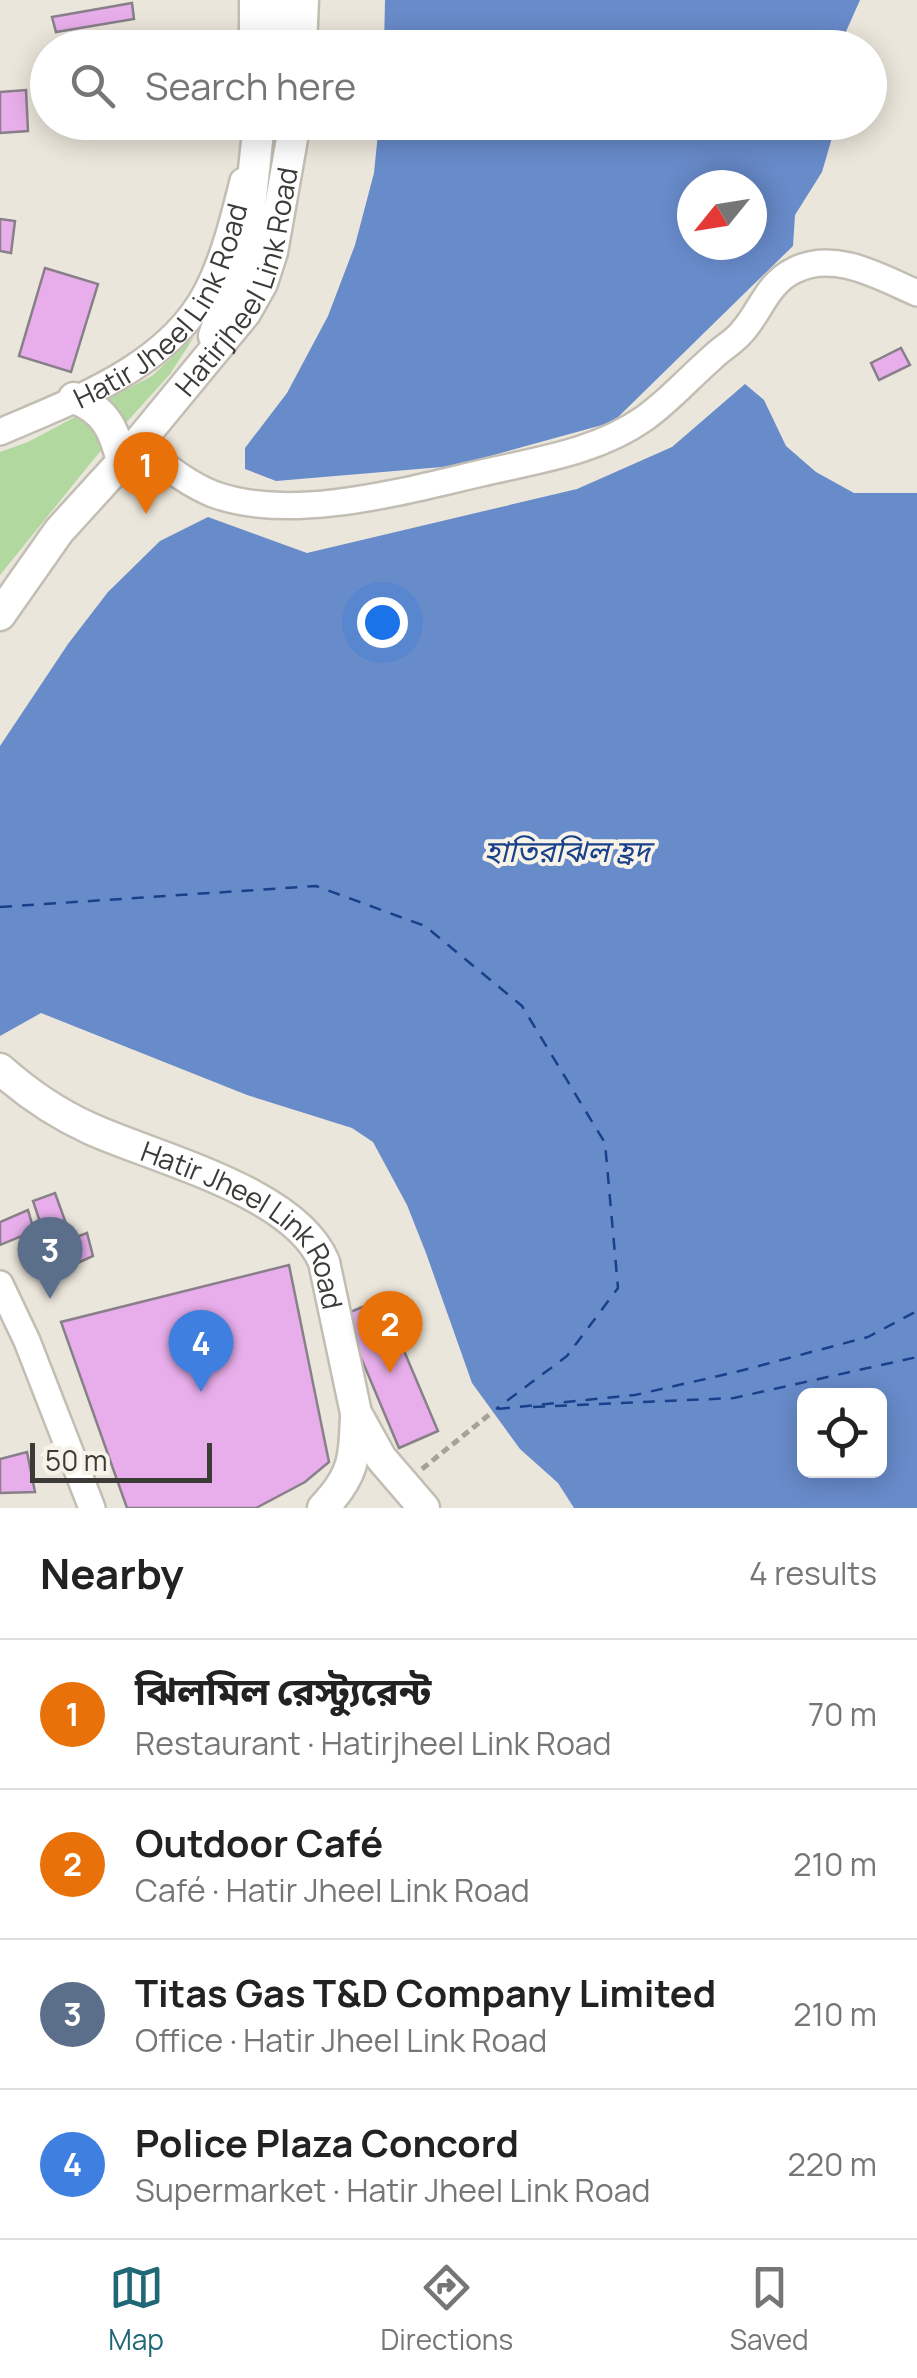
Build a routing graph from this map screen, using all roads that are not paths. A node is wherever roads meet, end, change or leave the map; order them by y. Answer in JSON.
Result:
{"nodes":[{"id":1,"x":255,"y":0,"type":"edge"},
{"id":2,"x":279,"y":0,"type":"edge"},
{"id":3,"x":303,"y":0,"type":"edge"},
{"id":4,"x":256,"y":30,"type":"edge"},
{"id":5,"x":275,"y":30,"type":"edge"},
{"id":6,"x":302,"y":30,"type":"edge"},
{"id":7,"x":253,"y":140,"type":"edge"},
{"id":8,"x":256,"y":140,"type":"edge"},
{"id":9,"x":292,"y":140,"type":"edge"},
{"id":10,"x":917,"y":293,"type":"edge"},
{"id":11,"x":200,"y":371,"type":"junction"},
{"id":12,"x":74,"y":398,"type":"junction"},
{"id":13,"x":0,"y":432,"type":"edge"},
{"id":14,"x":130,"y":452,"type":"junction"},
{"id":15,"x":0,"y":615,"type":"edge"},
{"id":16,"x":0,"y":1068,"type":"edge"},
{"id":17,"x":0,"y":1284,"type":"edge"},
{"id":18,"x":356,"y":1413,"type":"junction"},
{"id":19,"x":92,"y":1508,"type":"edge"},
{"id":20,"x":322,"y":1508,"type":"edge"},
{"id":21,"x":424,"y":1508,"type":"edge"}],
"edges":[{"from":1,"to":4,"type":"main road"},
{"from":2,"to":5,"type":"main road"},
{"from":3,"to":6,"type":"main road"},
{"from":7,"to":12,"type":"street","name":"Hatir Jheel Link Road"},
{"from":8,"to":11,"type":"main road","name":"Hatir Jheel Link Road"},
{"from":9,"to":11,"type":"main road","name":"Hatirjheel Link Road"},
{"from":10,"to":14,"type":"street"},
{"from":11,"to":14,"type":"main road","name":"Hatirjheel Link Road"},
{"from":12,"to":13,"type":"street","name":"Hatir Jheel Link Road"},
{"from":12,"to":14,"type":"main road"},
{"from":14,"to":15,"type":"main road","name":"Hatirjheel Link Road"},
{"from":16,"to":18,"type":"main road","name":"Hatir Jheel Link Road"},
{"from":17,"to":19,"type":"street"},
{"from":18,"to":20,"type":"main road"},
{"from":18,"to":21,"type":"main road","name":"Hatir Jheel Link Road"}]}
